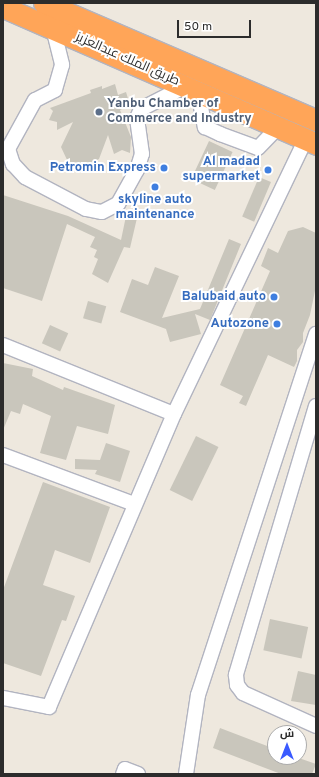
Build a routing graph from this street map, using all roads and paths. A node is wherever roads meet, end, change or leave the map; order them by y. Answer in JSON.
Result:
{"nodes":[{"id":1,"x":44,"y":3,"type":"edge"},
{"id":2,"x":3,"y":6,"type":"edge"},
{"id":3,"x":53,"y":28,"type":"junction"},
{"id":4,"x":192,"y":89,"type":"junction"},
{"id":5,"x":316,"y":120,"type":"edge"},
{"id":6,"x":279,"y":126,"type":"junction"},
{"id":7,"x":311,"y":141,"type":"edge"},
{"id":8,"x":316,"y":334,"type":"edge"},
{"id":9,"x":3,"y":345,"type":"edge"},
{"id":10,"x":315,"y":413,"type":"edge"},
{"id":11,"x":174,"y":414,"type":"junction"},
{"id":12,"x":3,"y":455,"type":"edge"},
{"id":13,"x":134,"y":504,"type":"junction"},
{"id":14,"x":3,"y":698,"type":"edge"},
{"id":15,"x":316,"y":726,"type":"edge"},
{"id":16,"x":122,"y":774,"type":"edge"},
{"id":17,"x":138,"y":774,"type":"edge"},
{"id":18,"x":186,"y":774,"type":"edge"}],
"edges":[{"from":1,"to":5,"type":"highway","name":"طريق الملك عبدالعزيز"},
{"from":2,"to":3,"type":"highway","name":"طريق الملك عبدالعزيز"},
{"from":3,"to":4,"type":"highway","name":"طريق الملك عبدالعزيز"},
{"from":3,"to":4,"type":"street"},
{"from":4,"to":6,"type":"highway","name":"طريق الملك عبدالعزيز"},
{"from":4,"to":6,"type":"street"},
{"from":6,"to":7,"type":"highway","name":"طريق الملك عبدالعزيز"},
{"from":7,"to":11,"type":"street"},
{"from":8,"to":18,"type":"street"},
{"from":9,"to":11,"type":"street"},
{"from":10,"to":15,"type":"street"},
{"from":11,"to":13,"type":"street"},
{"from":12,"to":13,"type":"street"},
{"from":13,"to":14,"type":"street"},
{"from":16,"to":17,"type":"street"}]}
